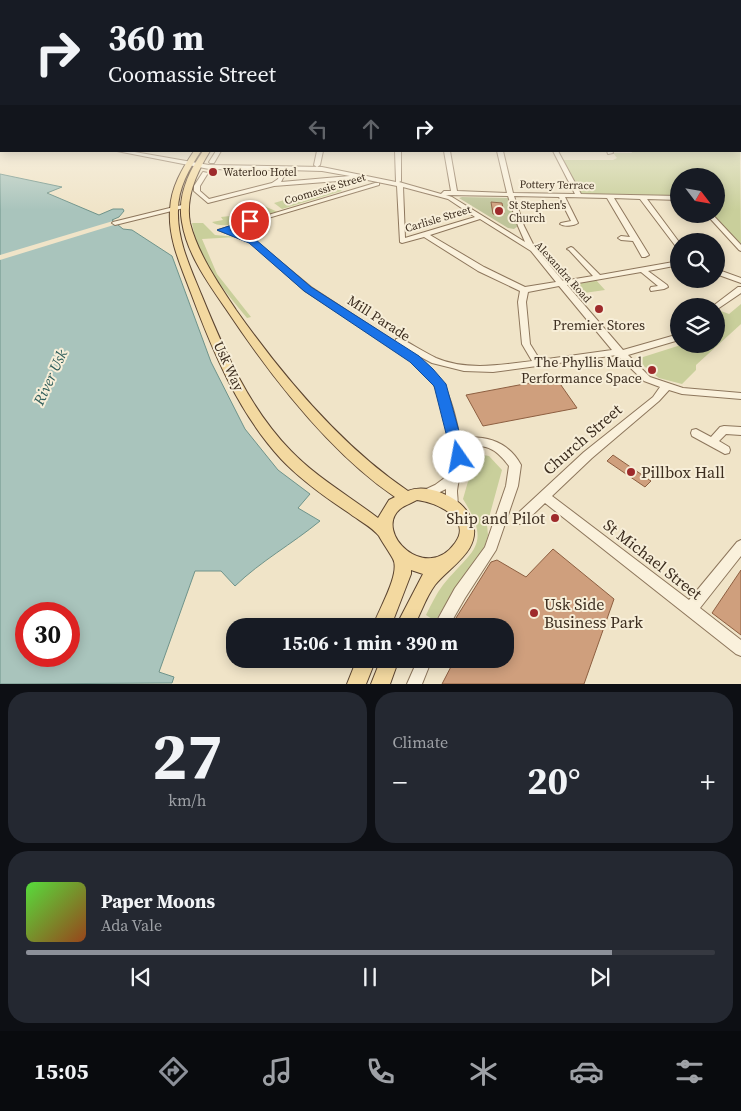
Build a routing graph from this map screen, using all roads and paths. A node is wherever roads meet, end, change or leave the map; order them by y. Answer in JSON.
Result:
{"nodes":[{"id":1,"x":111,"y":152,"type":"edge"},
{"id":2,"x":124,"y":152,"type":"edge"},
{"id":3,"x":197,"y":152,"type":"edge"},
{"id":4,"x":207,"y":152,"type":"edge"},
{"id":5,"x":218,"y":152,"type":"edge"},
{"id":6,"x":320,"y":152,"type":"edge"},
{"id":7,"x":398,"y":152,"type":"edge"},
{"id":8,"x":447,"y":152,"type":"edge"},
{"id":9,"x":500,"y":152,"type":"edge"},
{"id":10,"x":556,"y":152,"type":"edge"},
{"id":11,"x":135,"y":154,"type":"junction"},
{"id":12,"x":212,"y":162,"type":"dead end"},
{"id":13,"x":189,"y":163,"type":"junction"},
{"id":14,"x":198,"y":165,"type":"junction"},
{"id":15,"x":316,"y":165,"type":"dead end"},
{"id":16,"x":285,"y":168,"type":"junction"},
{"id":17,"x":205,"y":172,"type":"dead end"},
{"id":18,"x":352,"y":178,"type":"dead end"},
{"id":19,"x":399,"y":183,"type":"junction"},
{"id":20,"x":274,"y":184,"type":"junction"},
{"id":21,"x":377,"y":184,"type":"dead end"},
{"id":22,"x":434,"y":193,"type":"junction"},
{"id":23,"x":454,"y":194,"type":"junction"},
{"id":24,"x":511,"y":195,"type":"junction"},
{"id":25,"x":561,"y":196,"type":"junction"},
{"id":26,"x":579,"y":196,"type":"junction"},
{"id":27,"x":609,"y":196,"type":"junction"},
{"id":28,"x":642,"y":197,"type":"junction"},
{"id":29,"x":670,"y":198,"type":"edge"},
{"id":30,"x":186,"y":206,"type":"junction"},
{"id":31,"x":172,"y":209,"type":"junction"},
{"id":32,"x":480,"y":217,"type":"junction"},
{"id":33,"x":115,"y":222,"type":"dead end"},
{"id":34,"x":717,"y":223,"type":"edge"},
{"id":35,"x":563,"y":224,"type":"dead end"},
{"id":36,"x":221,"y":230,"type":"joint"},
{"id":37,"x":426,"y":234,"type":"junction"},
{"id":38,"x":670,"y":235,"type":"edge"},
{"id":39,"x":620,"y":238,"type":"dead end"},
{"id":40,"x":635,"y":239,"type":"junction"},
{"id":41,"x":571,"y":249,"type":"dead end"},
{"id":42,"x":741,"y":249,"type":"edge"},
{"id":43,"x":533,"y":250,"type":"junction"},
{"id":44,"x":645,"y":255,"type":"dead end"},
{"id":45,"x":670,"y":264,"type":"edge"},
{"id":46,"x":642,"y":269,"type":"junction"},
{"id":47,"x":725,"y":275,"type":"edge"},
{"id":48,"x":598,"y":276,"type":"junction"},
{"id":49,"x":741,"y":281,"type":"edge"},
{"id":50,"x":560,"y":284,"type":"junction"},
{"id":51,"x":654,"y":289,"type":"dead end"},
{"id":52,"x":741,"y":289,"type":"edge"},
{"id":53,"x":524,"y":290,"type":"junction"},
{"id":54,"x":725,"y":301,"type":"edge"},
{"id":55,"x":670,"y":339,"type":"edge"},
{"id":56,"x":399,"y":341,"type":"dead end"},
{"id":57,"x":620,"y":353,"type":"junction"},
{"id":58,"x":538,"y":363,"type":"junction"},
{"id":59,"x":666,"y":387,"type":"junction"},
{"id":60,"x":741,"y":396,"type":"edge"},
{"id":61,"x":741,"y":431,"type":"edge"},
{"id":62,"x":696,"y":434,"type":"dead end"},
{"id":63,"x":456,"y":442,"type":"junction"},
{"id":64,"x":712,"y":442,"type":"junction"},
{"id":65,"x":726,"y":450,"type":"dead end"},
{"id":66,"x":455,"y":476,"type":"junction"},
{"id":67,"x":426,"y":494,"type":"junction"},
{"id":68,"x":406,"y":496,"type":"junction"},
{"id":69,"x":544,"y":496,"type":"junction"},
{"id":70,"x":452,"y":504,"type":"junction"},
{"id":71,"x":520,"y":518,"type":"dead end"},
{"id":72,"x":384,"y":532,"type":"junction"},
{"id":73,"x":741,"y":546,"type":"edge"},
{"id":74,"x":401,"y":558,"type":"junction"},
{"id":75,"x":444,"y":564,"type":"junction"},
{"id":76,"x":690,"y":610,"type":"junction"},
{"id":77,"x":385,"y":618,"type":"edge"},
{"id":78,"x":409,"y":618,"type":"edge"},
{"id":79,"x":446,"y":618,"type":"edge"},
{"id":80,"x":741,"y":649,"type":"edge"},
{"id":81,"x":363,"y":668,"type":"edge"},
{"id":82,"x":386,"y":668,"type":"edge"},
{"id":83,"x":421,"y":668,"type":"edge"},
{"id":84,"x":356,"y":684,"type":"edge"},
{"id":85,"x":380,"y":684,"type":"edge"},
{"id":86,"x":414,"y":684,"type":"edge"}],
"edges":[{"from":1,"to":11,"type":"street"},
{"from":2,"to":11,"type":"street"},
{"from":3,"to":13,"type":"main road","name":"Usk Way"},
{"from":4,"to":14,"type":"main road"},
{"from":5,"to":12,"type":"street"},
{"from":6,"to":15,"type":"street"},
{"from":7,"to":19,"type":"street"},
{"from":8,"to":23,"type":"street"},
{"from":9,"to":24,"type":"street"},
{"from":10,"to":26,"type":"street"},
{"from":11,"to":13,"type":"street","name":"Alexandra Road"},
{"from":13,"to":14,"type":"street","name":"Alexandra Road"},
{"from":13,"to":31,"type":"main road","name":"Usk Way"},
{"from":14,"to":16,"type":"street","name":"Alexandra Road"},
{"from":14,"to":30,"type":"main road"},
{"from":16,"to":19,"type":"street","name":"Alexandra Road"},
{"from":16,"to":20,"type":"street"},
{"from":17,"to":20,"type":"street"},
{"from":18,"to":20,"type":"street"},
{"from":19,"to":22,"type":"street","name":"Alexandra Road"},
{"from":19,"to":37,"type":"street","name":"Carlisle Street"},
{"from":21,"to":36,"type":"street","name":"Coomassie Street"},
{"from":22,"to":23,"type":"street","name":"Pottery Terrace"},
{"from":22,"to":32,"type":"street","name":"Alexandra Road"},
{"from":23,"to":24,"type":"street","name":"Pottery Terrace"},
{"from":24,"to":25,"type":"street","name":"Pottery Terrace"},
{"from":24,"to":43,"type":"street"},
{"from":25,"to":26,"type":"street","name":"Pottery Terrace"},
{"from":25,"to":35,"type":"street"},
{"from":26,"to":27,"type":"street","name":"Pottery Terrace"},
{"from":27,"to":28,"type":"street","name":"Pottery Terrace"},
{"from":27,"to":40,"type":"street"},
{"from":28,"to":29,"type":"street","name":"Pottery Terrace"},
{"from":28,"to":38,"type":"street"},
{"from":30,"to":31,"type":"street"},
{"from":30,"to":68,"type":"main road"},
{"from":31,"to":33,"type":"street"},
{"from":31,"to":72,"type":"main road","name":"Usk Way"},
{"from":32,"to":37,"type":"street","name":"Carlisle Street"},
{"from":32,"to":43,"type":"street","name":"Alexandra Road"},
{"from":34,"to":42,"type":"street"},
{"from":36,"to":63,"type":"street","name":"Mill Parade"},
{"from":37,"to":53,"type":"street"},
{"from":39,"to":40,"type":"street"},
{"from":40,"to":44,"type":"street"},
{"from":41,"to":48,"type":"street"},
{"from":43,"to":50,"type":"street","name":"Alexandra Road"},
{"from":45,"to":46,"type":"street"},
{"from":46,"to":48,"type":"street"},
{"from":46,"to":51,"type":"street"},
{"from":47,"to":49,"type":"street"},
{"from":48,"to":50,"type":"street"},
{"from":50,"to":53,"type":"street"},
{"from":50,"to":57,"type":"street","name":"Alexandra Road"},
{"from":52,"to":54,"type":"street"},
{"from":53,"to":58,"type":"street"},
{"from":55,"to":57,"type":"street","name":"Mill Parade"},
{"from":56,"to":58,"type":"street","name":"Mill Parade"},
{"from":57,"to":58,"type":"street","name":"Mill Parade"},
{"from":57,"to":59,"type":"street","name":"Alexandra Road"},
{"from":59,"to":60,"type":"street","name":"Alexandra Road"},
{"from":59,"to":69,"type":"street","name":"Church Street"},
{"from":61,"to":64,"type":"street"},
{"from":62,"to":64,"type":"street"},
{"from":63,"to":66,"type":"street","name":"Mill Parade"},
{"from":63,"to":79,"type":"street"},
{"from":64,"to":65,"type":"street"},
{"from":66,"to":67,"type":"street"},
{"from":66,"to":70,"type":"street","name":"Mill Parade"},
{"from":67,"to":68,"type":"main road"},
{"from":67,"to":70,"type":"main road"},
{"from":68,"to":72,"type":"main road"},
{"from":69,"to":71,"type":"street","name":"Church Street"},
{"from":69,"to":76,"type":"street","name":"St Michael Street"},
{"from":70,"to":75,"type":"main road"},
{"from":72,"to":74,"type":"main road"},
{"from":73,"to":76,"type":"street"},
{"from":74,"to":75,"type":"main road"},
{"from":74,"to":77,"type":"main road"},
{"from":75,"to":78,"type":"main road"},
{"from":76,"to":80,"type":"street","name":"St Michael Street"},
{"from":81,"to":84,"type":"main road"},
{"from":82,"to":85,"type":"main road"},
{"from":83,"to":86,"type":"street"}]}
